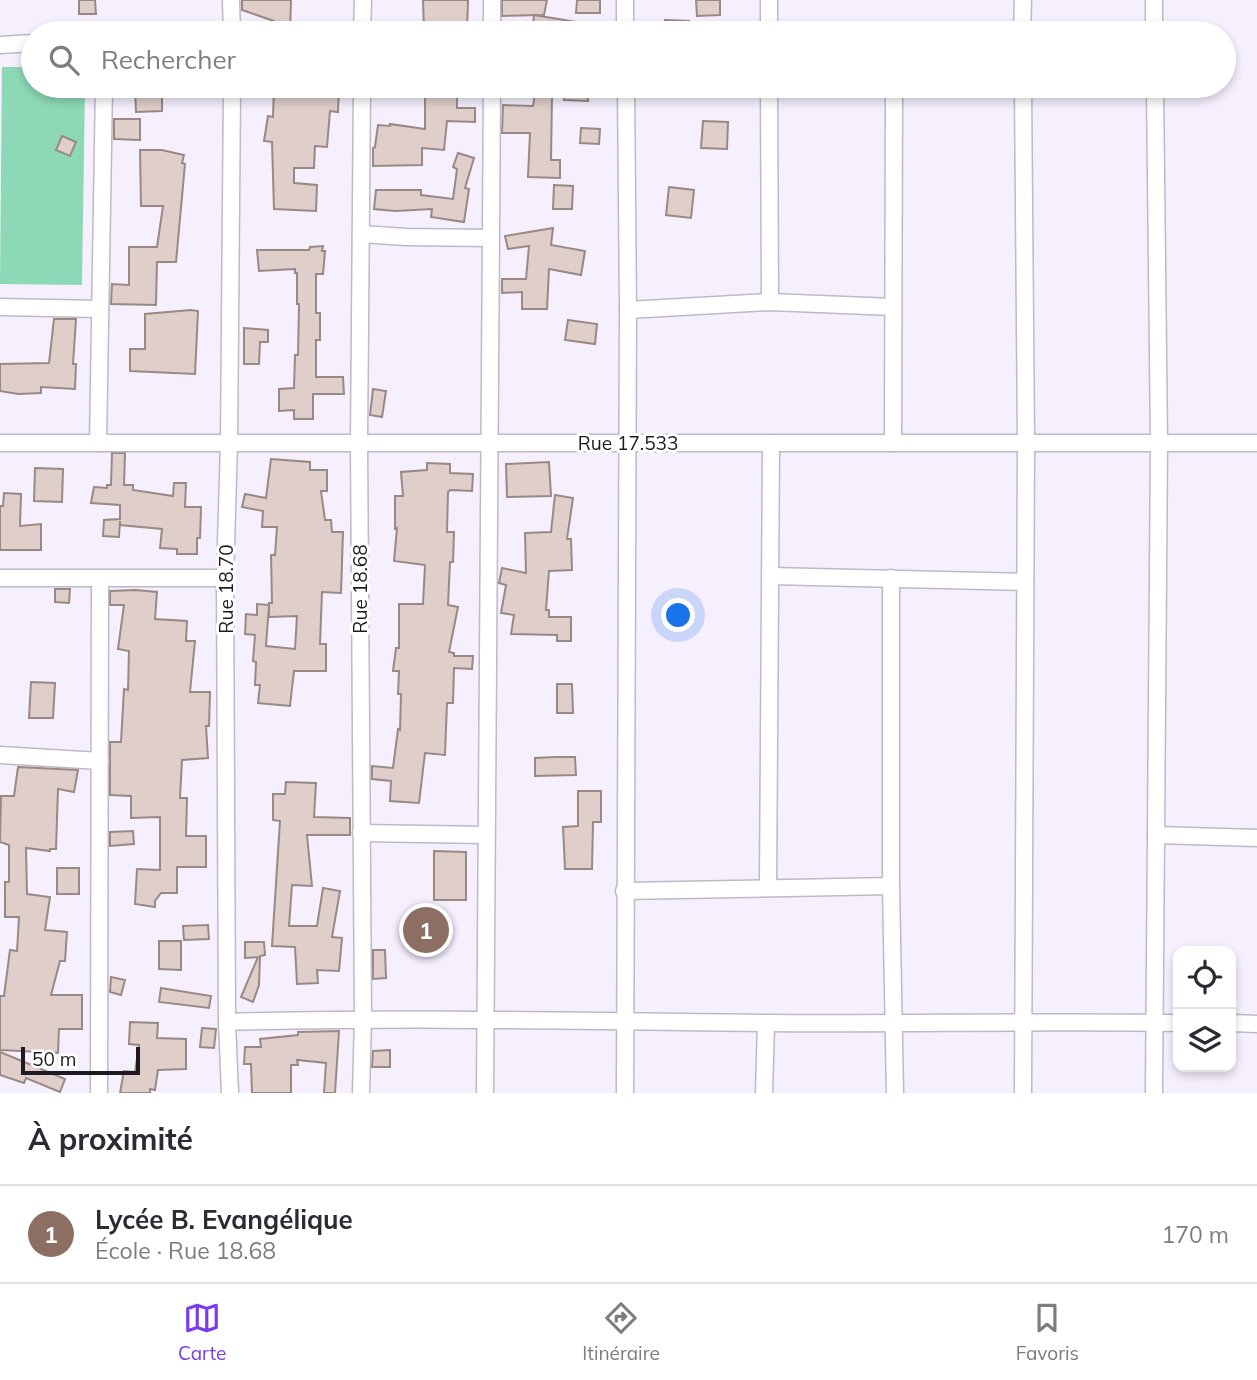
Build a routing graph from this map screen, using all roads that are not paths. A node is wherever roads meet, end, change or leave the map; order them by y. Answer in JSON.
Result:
{"nodes":[{"id":1,"x":231,"y":0,"type":"edge"},
{"id":2,"x":363,"y":0,"type":"edge"},
{"id":3,"x":492,"y":0,"type":"edge"},
{"id":4,"x":625,"y":0,"type":"edge"},
{"id":5,"x":769,"y":0,"type":"edge"},
{"id":6,"x":1023,"y":0,"type":"edge"},
{"id":7,"x":1154,"y":0,"type":"edge"},
{"id":8,"x":232,"y":21,"type":"edge"},
{"id":9,"x":362,"y":21,"type":"edge"},
{"id":10,"x":492,"y":21,"type":"edge"},
{"id":11,"x":625,"y":21,"type":"edge"},
{"id":12,"x":769,"y":21,"type":"edge"},
{"id":13,"x":1022,"y":21,"type":"edge"},
{"id":14,"x":1154,"y":21,"type":"edge"},
{"id":15,"x":21,"y":44,"type":"edge"},
{"id":16,"x":0,"y":45,"type":"edge"},
{"id":17,"x":104,"y":98,"type":"edge"},
{"id":18,"x":232,"y":98,"type":"edge"},
{"id":19,"x":362,"y":98,"type":"edge"},
{"id":20,"x":492,"y":98,"type":"edge"},
{"id":21,"x":626,"y":98,"type":"edge"},
{"id":22,"x":769,"y":98,"type":"edge"},
{"id":23,"x":894,"y":98,"type":"edge"},
{"id":24,"x":1023,"y":98,"type":"edge"},
{"id":25,"x":1155,"y":98,"type":"edge"},
{"id":26,"x":362,"y":234,"type":"junction"},
{"id":27,"x":491,"y":238,"type":"junction"},
{"id":28,"x":770,"y":302,"type":"junction"},
{"id":29,"x":0,"y":307,"type":"edge"},
{"id":30,"x":893,"y":307,"type":"junction"},
{"id":31,"x":100,"y":309,"type":"junction"},
{"id":32,"x":628,"y":310,"type":"junction"},
{"id":33,"x":626,"y":442,"type":"junction"},
{"id":34,"x":0,"y":443,"type":"edge"},
{"id":35,"x":98,"y":443,"type":"junction"},
{"id":36,"x":359,"y":443,"type":"junction"},
{"id":37,"x":771,"y":443,"type":"junction"},
{"id":38,"x":893,"y":443,"type":"junction"},
{"id":39,"x":1026,"y":443,"type":"junction"},
{"id":40,"x":1159,"y":443,"type":"junction"},
{"id":41,"x":1257,"y":443,"type":"edge"},
{"id":42,"x":229,"y":444,"type":"junction"},
{"id":43,"x":490,"y":444,"type":"junction"},
{"id":44,"x":770,"y":576,"type":"junction"},
{"id":45,"x":0,"y":578,"type":"edge"},
{"id":46,"x":891,"y":578,"type":"junction"},
{"id":47,"x":100,"y":579,"type":"junction"},
{"id":48,"x":225,"y":579,"type":"junction"},
{"id":49,"x":1025,"y":582,"type":"junction"},
{"id":50,"x":0,"y":755,"type":"edge"},
{"id":51,"x":100,"y":761,"type":"junction"},
{"id":52,"x":361,"y":833,"type":"junction"},
{"id":53,"x":486,"y":835,"type":"junction"},
{"id":54,"x":1156,"y":835,"type":"junction"},
{"id":55,"x":1257,"y":838,"type":"edge"},
{"id":56,"x":891,"y":886,"type":"junction"},
{"id":57,"x":768,"y":888,"type":"junction"},
{"id":58,"x":624,"y":891,"type":"junction"},
{"id":59,"x":363,"y":1018,"type":"junction"},
{"id":60,"x":625,"y":1020,"type":"junction"},
{"id":61,"x":484,"y":1021,"type":"junction"},
{"id":62,"x":227,"y":1022,"type":"junction"},
{"id":63,"x":894,"y":1022,"type":"junction"},
{"id":64,"x":766,"y":1023,"type":"junction"},
{"id":65,"x":1023,"y":1023,"type":"junction"},
{"id":66,"x":1154,"y":1023,"type":"junction"},
{"id":67,"x":1173,"y":1023,"type":"edge"},
{"id":68,"x":1236,"y":1023,"type":"edge"},
{"id":69,"x":1257,"y":1024,"type":"edge"},
{"id":70,"x":99,"y":1093,"type":"edge"},
{"id":71,"x":230,"y":1093,"type":"edge"},
{"id":72,"x":361,"y":1093,"type":"edge"},
{"id":73,"x":485,"y":1093,"type":"edge"},
{"id":74,"x":625,"y":1093,"type":"edge"},
{"id":75,"x":764,"y":1093,"type":"edge"},
{"id":76,"x":895,"y":1093,"type":"edge"},
{"id":77,"x":1023,"y":1093,"type":"edge"},
{"id":78,"x":1154,"y":1093,"type":"edge"}],
"edges":[{"from":1,"to":8,"type":"street"},
{"from":2,"to":9,"type":"street"},
{"from":3,"to":10,"type":"street"},
{"from":4,"to":11,"type":"street"},
{"from":5,"to":12,"type":"street"},
{"from":6,"to":13,"type":"street"},
{"from":7,"to":14,"type":"street"},
{"from":15,"to":16,"type":"street"},
{"from":17,"to":31,"type":"street"},
{"from":18,"to":42,"type":"street","name":"Rue 18.70"},
{"from":19,"to":26,"type":"street","name":"Rue 18.68"},
{"from":20,"to":27,"type":"street"},
{"from":21,"to":32,"type":"street"},
{"from":22,"to":28,"type":"street"},
{"from":23,"to":30,"type":"street"},
{"from":24,"to":39,"type":"street"},
{"from":25,"to":40,"type":"street"},
{"from":26,"to":27,"type":"street"},
{"from":26,"to":36,"type":"street","name":"Rue 18.68"},
{"from":27,"to":43,"type":"street"},
{"from":28,"to":30,"type":"street"},
{"from":28,"to":32,"type":"street"},
{"from":29,"to":31,"type":"street"},
{"from":30,"to":38,"type":"street"},
{"from":31,"to":35,"type":"street"},
{"from":32,"to":33,"type":"street"},
{"from":33,"to":37,"type":"street","name":"Rue 17.533"},
{"from":33,"to":43,"type":"street","name":"Rue 17.533"},
{"from":33,"to":58,"type":"street"},
{"from":34,"to":35,"type":"street","name":"Rue 17.533"},
{"from":35,"to":42,"type":"street","name":"Rue 17.533"},
{"from":36,"to":42,"type":"street","name":"Rue 17.533"},
{"from":36,"to":43,"type":"street","name":"Rue 17.533"},
{"from":36,"to":52,"type":"street","name":"Rue 18.68"},
{"from":37,"to":38,"type":"street","name":"Rue 17.533"},
{"from":37,"to":44,"type":"street"},
{"from":38,"to":39,"type":"street","name":"Rue 17.533"},
{"from":39,"to":40,"type":"street","name":"Rue 17.533"},
{"from":39,"to":49,"type":"street"},
{"from":40,"to":41,"type":"street","name":"Rue 17.533"},
{"from":40,"to":54,"type":"street"},
{"from":42,"to":48,"type":"street","name":"Rue 18.70"},
{"from":43,"to":53,"type":"street"},
{"from":44,"to":46,"type":"street"},
{"from":44,"to":57,"type":"street"},
{"from":45,"to":47,"type":"street"},
{"from":46,"to":49,"type":"street"},
{"from":46,"to":56,"type":"street"},
{"from":47,"to":48,"type":"street"},
{"from":47,"to":51,"type":"street"},
{"from":48,"to":62,"type":"street","name":"Rue 18.70"},
{"from":49,"to":65,"type":"street"},
{"from":50,"to":51,"type":"street"},
{"from":51,"to":70,"type":"street"},
{"from":52,"to":53,"type":"street"},
{"from":52,"to":59,"type":"street","name":"Rue 18.68"},
{"from":53,"to":61,"type":"street"},
{"from":54,"to":55,"type":"street"},
{"from":54,"to":66,"type":"street"},
{"from":56,"to":57,"type":"street"},
{"from":56,"to":63,"type":"street"},
{"from":57,"to":58,"type":"street"},
{"from":58,"to":60,"type":"street"},
{"from":59,"to":61,"type":"street"},
{"from":59,"to":62,"type":"street"},
{"from":59,"to":72,"type":"street","name":"Rue 18.68"},
{"from":60,"to":61,"type":"street"},
{"from":60,"to":64,"type":"street"},
{"from":60,"to":74,"type":"street"},
{"from":61,"to":73,"type":"street"},
{"from":62,"to":71,"type":"street","name":"Rue 18.70"},
{"from":63,"to":64,"type":"street"},
{"from":63,"to":65,"type":"street"},
{"from":63,"to":76,"type":"street"},
{"from":64,"to":75,"type":"street"},
{"from":65,"to":66,"type":"street"},
{"from":65,"to":77,"type":"street"},
{"from":66,"to":67,"type":"street"},
{"from":66,"to":78,"type":"street"},
{"from":68,"to":69,"type":"street"}]}
